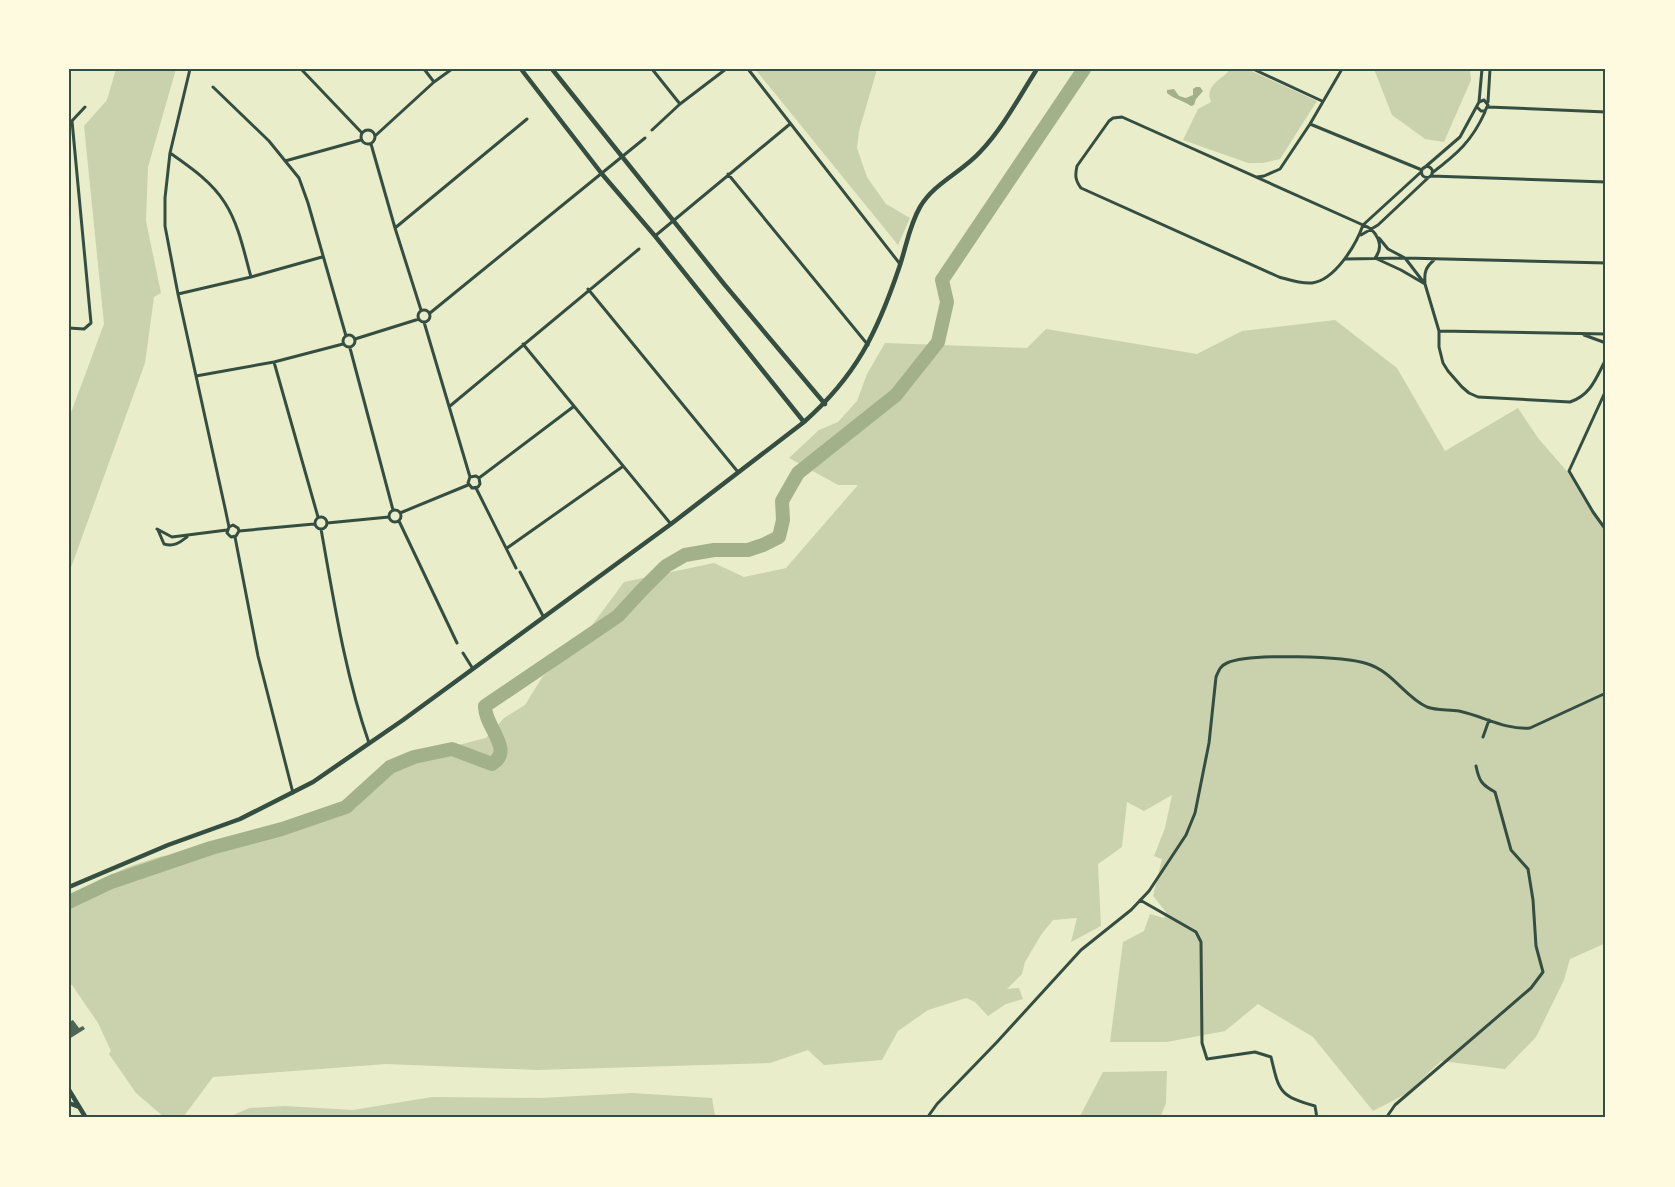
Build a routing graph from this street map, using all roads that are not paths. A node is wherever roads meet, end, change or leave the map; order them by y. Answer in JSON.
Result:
{"nodes":[{"id":1,"x":190,"y":69,"type":"edge"},
{"id":2,"x":302,"y":69,"type":"edge"},
{"id":3,"x":424,"y":69,"type":"edge"},
{"id":4,"x":452,"y":69,"type":"edge"},
{"id":5,"x":521,"y":69,"type":"edge"},
{"id":6,"x":552,"y":69,"type":"edge"},
{"id":7,"x":652,"y":69,"type":"edge"},
{"id":8,"x":726,"y":69,"type":"edge"},
{"id":9,"x":748,"y":69,"type":"edge"},
{"id":10,"x":1037,"y":69,"type":"edge"},
{"id":11,"x":1253,"y":69,"type":"edge"},
{"id":12,"x":1342,"y":69,"type":"edge"},
{"id":13,"x":1482,"y":69,"type":"edge"},
{"id":14,"x":1490,"y":69,"type":"edge"},
{"id":15,"x":434,"y":82,"type":"junction"},
{"id":16,"x":213,"y":87,"type":"dead end"},
{"id":17,"x":1322,"y":101,"type":"junction"},
{"id":18,"x":1479,"y":102,"type":"junction"},
{"id":19,"x":680,"y":104,"type":"junction"},
{"id":20,"x":86,"y":107,"type":"dead end"},
{"id":21,"x":1477,"y":107,"type":"junction"},
{"id":22,"x":1487,"y":107,"type":"junction"},
{"id":23,"x":1606,"y":112,"type":"edge"},
{"id":24,"x":527,"y":119,"type":"dead end"},
{"id":25,"x":71,"y":122,"type":"edge"},
{"id":26,"x":790,"y":124,"type":"junction"},
{"id":27,"x":1310,"y":124,"type":"junction"},
{"id":28,"x":651,"y":130,"type":"dead end"},
{"id":29,"x":362,"y":133,"type":"junction"},
{"id":30,"x":375,"y":136,"type":"junction"},
{"id":31,"x":645,"y":138,"type":"dead end"},
{"id":32,"x":362,"y":140,"type":"junction"},
{"id":33,"x":371,"y":144,"type":"junction"},
{"id":34,"x":170,"y":153,"type":"junction"},
{"id":35,"x":622,"y":156,"type":"junction"},
{"id":36,"x":285,"y":161,"type":"junction"},
{"id":37,"x":1422,"y":170,"type":"junction"},
{"id":38,"x":602,"y":174,"type":"junction"},
{"id":39,"x":729,"y":174,"type":"junction"},
{"id":40,"x":1430,"y":175,"type":"junction"},
{"id":41,"x":1254,"y":177,"type":"junction"},
{"id":42,"x":1606,"y":182,"type":"edge"},
{"id":43,"x":673,"y":220,"type":"junction"},
{"id":44,"x":1364,"y":225,"type":"junction"},
{"id":45,"x":395,"y":228,"type":"junction"},
{"id":46,"x":1372,"y":229,"type":"junction"},
{"id":47,"x":1377,"y":235,"type":"junction"},
{"id":48,"x":655,"y":236,"type":"junction"},
{"id":49,"x":1359,"y":236,"type":"junction"},
{"id":50,"x":639,"y":249,"type":"dead end"},
{"id":51,"x":322,"y":257,"type":"junction"},
{"id":52,"x":1375,"y":258,"type":"junction"},
{"id":53,"x":1405,"y":258,"type":"junction"},
{"id":54,"x":1345,"y":259,"type":"junction"},
{"id":55,"x":1434,"y":260,"type":"junction"},
{"id":56,"x":1606,"y":263,"type":"edge"},
{"id":57,"x":901,"y":265,"type":"junction"},
{"id":58,"x":251,"y":277,"type":"junction"},
{"id":59,"x":1425,"y":284,"type":"junction"},
{"id":60,"x":588,"y":289,"type":"junction"},
{"id":61,"x":178,"y":294,"type":"junction"},
{"id":62,"x":421,"y":310,"type":"junction"},
{"id":63,"x":430,"y":313,"type":"junction"},
{"id":64,"x":419,"y":319,"type":"junction"},
{"id":65,"x":424,"y":322,"type":"junction"},
{"id":66,"x":69,"y":328,"type":"edge"},
{"id":67,"x":1439,"y":331,"type":"junction"},
{"id":68,"x":1606,"y":333,"type":"edge"},
{"id":69,"x":1580,"y":334,"type":"junction"},
{"id":70,"x":346,"y":336,"type":"junction"},
{"id":71,"x":355,"y":339,"type":"junction"},
{"id":72,"x":1606,"y":343,"type":"edge"},
{"id":73,"x":523,"y":344,"type":"junction"},
{"id":74,"x":343,"y":345,"type":"junction"},
{"id":75,"x":868,"y":345,"type":"junction"},
{"id":76,"x":350,"y":348,"type":"junction"},
{"id":77,"x":1606,"y":359,"type":"edge"},
{"id":78,"x":274,"y":362,"type":"junction"},
{"id":79,"x":196,"y":376,"type":"junction"},
{"id":80,"x":1606,"y":390,"type":"edge"},
{"id":81,"x":825,"y":404,"type":"junction"},
{"id":82,"x":450,"y":406,"type":"junction"},
{"id":83,"x":573,"y":407,"type":"junction"},
{"id":84,"x":804,"y":422,"type":"junction"},
{"id":85,"x":622,"y":467,"type":"junction"},
{"id":86,"x":739,"y":473,"type":"junction"},
{"id":87,"x":470,"y":477,"type":"junction"},
{"id":88,"x":479,"y":478,"type":"junction"},
{"id":89,"x":469,"y":485,"type":"junction"},
{"id":90,"x":476,"y":488,"type":"junction"},
{"id":91,"x":393,"y":510,"type":"junction"},
{"id":92,"x":400,"y":513,"type":"junction"},
{"id":93,"x":318,"y":517,"type":"junction"},
{"id":94,"x":389,"y":517,"type":"junction"},
{"id":95,"x":399,"y":521,"type":"junction"},
{"id":96,"x":327,"y":523,"type":"junction"},
{"id":97,"x":315,"y":524,"type":"junction"},
{"id":98,"x":671,"y":524,"type":"junction"},
{"id":99,"x":228,"y":529,"type":"junction"},
{"id":100,"x":321,"y":529,"type":"junction"},
{"id":101,"x":1606,"y":530,"type":"edge"},
{"id":102,"x":239,"y":531,"type":"junction"},
{"id":103,"x":189,"y":536,"type":"junction"},
{"id":104,"x":235,"y":537,"type":"junction"},
{"id":105,"x":507,"y":548,"type":"junction"},
{"id":106,"x":516,"y":568,"type":"dead end"},
{"id":107,"x":520,"y":572,"type":"dead end"},
{"id":108,"x":543,"y":616,"type":"junction"},
{"id":109,"x":456,"y":644,"type":"dead end"},
{"id":110,"x":463,"y":653,"type":"dead end"},
{"id":111,"x":473,"y":669,"type":"junction"},
{"id":112,"x":1606,"y":693,"type":"edge"},
{"id":113,"x":1489,"y":720,"type":"junction"},
{"id":114,"x":1483,"y":737,"type":"dead end"},
{"id":115,"x":370,"y":744,"type":"junction"},
{"id":116,"x":1476,"y":766,"type":"dead end"},
{"id":117,"x":293,"y":793,"type":"junction"},
{"id":118,"x":69,"y":886,"type":"edge"},
{"id":119,"x":1140,"y":900,"type":"junction"},
{"id":120,"x":69,"y":1090,"type":"edge"},
{"id":121,"x":69,"y":1103,"type":"edge"},
{"id":122,"x":79,"y":1107,"type":"junction"},
{"id":123,"x":86,"y":1118,"type":"edge"},
{"id":124,"x":927,"y":1118,"type":"edge"},
{"id":125,"x":1317,"y":1118,"type":"edge"},
{"id":126,"x":1386,"y":1118,"type":"edge"}],
"edges":[{"from":1,"to":34,"type":"street"},
{"from":2,"to":29,"type":"street"},
{"from":3,"to":15,"type":"street"},
{"from":4,"to":15,"type":"street"},
{"from":5,"to":38,"type":"main road"},
{"from":6,"to":35,"type":"main road"},
{"from":7,"to":19,"type":"street"},
{"from":8,"to":19,"type":"street"},
{"from":9,"to":26,"type":"street"},
{"from":10,"to":57,"type":"main road"},
{"from":11,"to":17,"type":"street"},
{"from":12,"to":17,"type":"street"},
{"from":13,"to":18,"type":"street"},
{"from":14,"to":22,"type":"street"},
{"from":15,"to":30,"type":"street"},
{"from":16,"to":36,"type":"street"},
{"from":17,"to":27,"type":"street"},
{"from":18,"to":21,"type":"street"},
{"from":18,"to":22,"type":"street"},
{"from":19,"to":28,"type":"street"},
{"from":20,"to":25,"type":"street"},
{"from":21,"to":22,"type":"street"},
{"from":21,"to":37,"type":"street"},
{"from":22,"to":23,"type":"street"},
{"from":22,"to":40,"type":"street"},
{"from":24,"to":45,"type":"street"},
{"from":25,"to":66,"type":"street"},
{"from":26,"to":39,"type":"street"},
{"from":26,"to":57,"type":"street"},
{"from":27,"to":37,"type":"street"},
{"from":27,"to":41,"type":"street"},
{"from":29,"to":30,"type":"street"},
{"from":29,"to":32,"type":"street"},
{"from":30,"to":33,"type":"street"},
{"from":31,"to":35,"type":"street"},
{"from":32,"to":33,"type":"street"},
{"from":32,"to":36,"type":"street"},
{"from":33,"to":45,"type":"street"},
{"from":34,"to":58,"type":"street"},
{"from":34,"to":61,"type":"street"},
{"from":35,"to":38,"type":"street"},
{"from":35,"to":43,"type":"main road"},
{"from":36,"to":51,"type":"street"},
{"from":37,"to":40,"type":"street"},
{"from":37,"to":40,"type":"street"},
{"from":37,"to":44,"type":"street"},
{"from":38,"to":48,"type":"main road"},
{"from":38,"to":63,"type":"street"},
{"from":39,"to":43,"type":"street"},
{"from":39,"to":75,"type":"street"},
{"from":40,"to":42,"type":"street"},
{"from":40,"to":46,"type":"street"},
{"from":41,"to":44,"type":"street"},
{"from":41,"to":54,"type":"street"},
{"from":43,"to":48,"type":"street"},
{"from":43,"to":81,"type":"main road"},
{"from":44,"to":46,"type":"street"},
{"from":44,"to":49,"type":"street"},
{"from":45,"to":62,"type":"street"},
{"from":46,"to":47,"type":"street"},
{"from":46,"to":49,"type":"street"},
{"from":47,"to":52,"type":"street"},
{"from":47,"to":53,"type":"street"},
{"from":48,"to":84,"type":"main road"},
{"from":49,"to":54,"type":"street"},
{"from":50,"to":60,"type":"street"},
{"from":51,"to":58,"type":"street"},
{"from":51,"to":70,"type":"street"},
{"from":52,"to":53,"type":"street"},
{"from":52,"to":54,"type":"street"},
{"from":52,"to":59,"type":"street"},
{"from":53,"to":55,"type":"street"},
{"from":53,"to":59,"type":"street"},
{"from":55,"to":56,"type":"street"},
{"from":55,"to":59,"type":"street"},
{"from":57,"to":75,"type":"main road"},
{"from":58,"to":61,"type":"street"},
{"from":59,"to":67,"type":"street"},
{"from":60,"to":73,"type":"street"},
{"from":60,"to":86,"type":"street"},
{"from":61,"to":79,"type":"street"},
{"from":62,"to":63,"type":"street"},
{"from":62,"to":64,"type":"street"},
{"from":63,"to":65,"type":"street"},
{"from":64,"to":65,"type":"street"},
{"from":64,"to":71,"type":"street"},
{"from":65,"to":82,"type":"street"},
{"from":67,"to":69,"type":"street"},
{"from":67,"to":77,"type":"street"},
{"from":68,"to":69,"type":"street"},
{"from":69,"to":72,"type":"street"},
{"from":70,"to":71,"type":"street"},
{"from":70,"to":74,"type":"street"},
{"from":71,"to":76,"type":"street"},
{"from":73,"to":82,"type":"street"},
{"from":73,"to":83,"type":"street"},
{"from":74,"to":76,"type":"street"},
{"from":74,"to":78,"type":"street"},
{"from":75,"to":81,"type":"main road"},
{"from":76,"to":91,"type":"street"},
{"from":78,"to":79,"type":"street"},
{"from":78,"to":93,"type":"street"},
{"from":79,"to":99,"type":"street"},
{"from":80,"to":101,"type":"street"},
{"from":81,"to":84,"type":"main road"},
{"from":82,"to":87,"type":"street"},
{"from":83,"to":85,"type":"street"},
{"from":83,"to":88,"type":"street"},
{"from":84,"to":86,"type":"main road"},
{"from":85,"to":98,"type":"street"},
{"from":85,"to":105,"type":"street"},
{"from":86,"to":98,"type":"main road"},
{"from":87,"to":88,"type":"street"},
{"from":87,"to":89,"type":"street"},
{"from":88,"to":90,"type":"street"},
{"from":89,"to":90,"type":"street"},
{"from":89,"to":92,"type":"street"},
{"from":90,"to":105,"type":"street"},
{"from":91,"to":92,"type":"street"},
{"from":91,"to":94,"type":"street"},
{"from":92,"to":95,"type":"street"},
{"from":93,"to":96,"type":"street"},
{"from":93,"to":97,"type":"street"},
{"from":94,"to":95,"type":"street"},
{"from":94,"to":96,"type":"street"},
{"from":95,"to":109,"type":"street"},
{"from":96,"to":100,"type":"street"},
{"from":97,"to":100,"type":"street"},
{"from":97,"to":102,"type":"street"},
{"from":98,"to":108,"type":"main road"},
{"from":99,"to":102,"type":"street"},
{"from":99,"to":103,"type":"street"},
{"from":99,"to":104,"type":"street"},
{"from":100,"to":115,"type":"street"},
{"from":102,"to":104,"type":"street"},
{"from":103,"to":103,"type":"street"},
{"from":104,"to":117,"type":"street"},
{"from":105,"to":106,"type":"street"},
{"from":107,"to":108,"type":"street"},
{"from":108,"to":111,"type":"main road"},
{"from":110,"to":111,"type":"street"},
{"from":111,"to":115,"type":"main road"},
{"from":112,"to":113,"type":"street"},
{"from":113,"to":114,"type":"street"},
{"from":113,"to":119,"type":"street"},
{"from":115,"to":117,"type":"main road"},
{"from":116,"to":126,"type":"street"},
{"from":117,"to":118,"type":"main road"},
{"from":119,"to":124,"type":"street"},
{"from":119,"to":125,"type":"street"},
{"from":120,"to":122,"type":"main road"},
{"from":121,"to":122,"type":"main road"},
{"from":122,"to":123,"type":"main road"}]}
